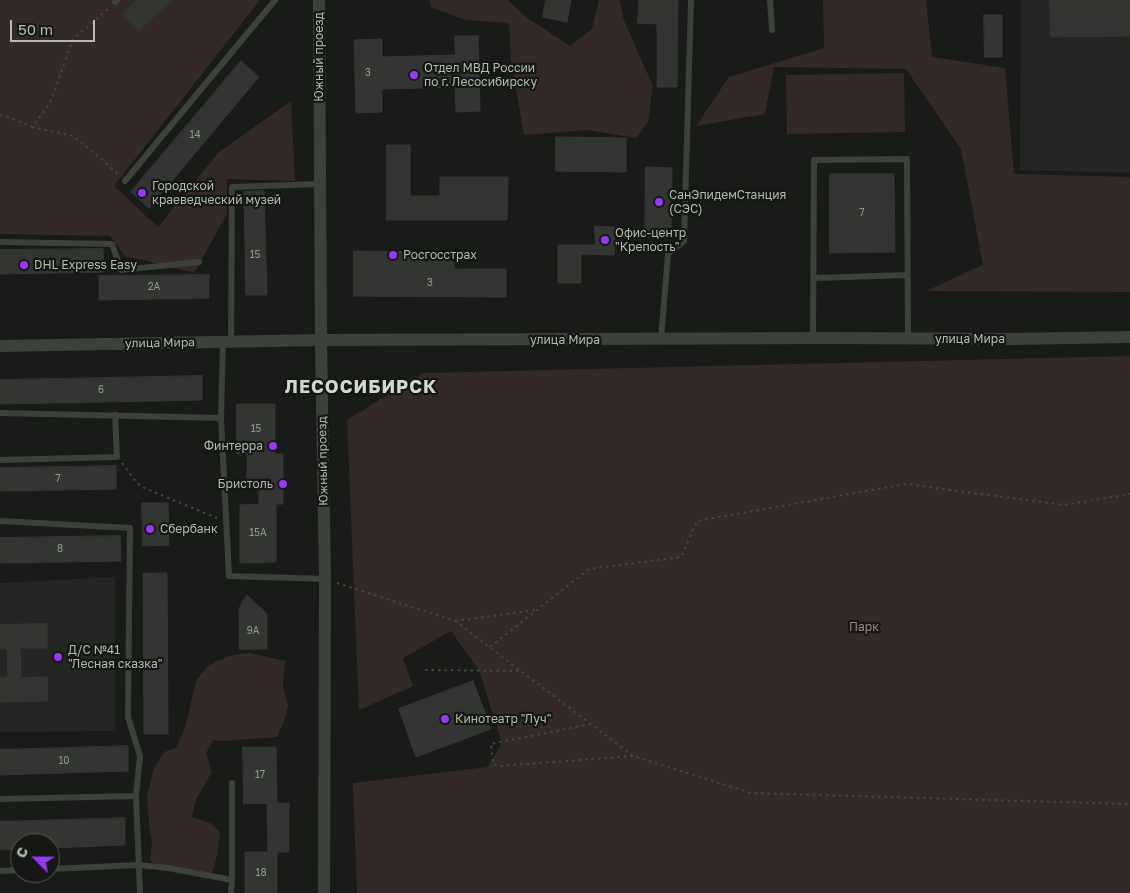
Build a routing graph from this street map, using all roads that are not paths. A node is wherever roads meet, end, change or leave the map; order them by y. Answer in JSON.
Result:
{"nodes":[{"id":1,"x":275,"y":0,"type":"edge"},
{"id":2,"x":319,"y":0,"type":"edge"},
{"id":3,"x":690,"y":0,"type":"edge"},
{"id":4,"x":770,"y":0,"type":"edge"},
{"id":5,"x":772,"y":30,"type":"dead end"},
{"id":6,"x":125,"y":181,"type":"road end"},
{"id":7,"x":320,"y":184,"type":"junction"},
{"id":8,"x":0,"y":242,"type":"edge"},
{"id":9,"x":200,"y":262,"type":"dead end"},
{"id":10,"x":908,"y":275,"type":"junction"},
{"id":11,"x":814,"y":278,"type":"junction"},
{"id":12,"x":1130,"y":337,"type":"edge"},
{"id":13,"x":813,"y":338,"type":"junction"},
{"id":14,"x":908,"y":338,"type":"junction"},
{"id":15,"x":321,"y":340,"type":"junction"},
{"id":16,"x":661,"y":340,"type":"junction"},
{"id":17,"x":227,"y":342,"type":"junction"},
{"id":18,"x":0,"y":346,"type":"edge"},
{"id":19,"x":0,"y":413,"type":"edge"},
{"id":20,"x":115,"y":415,"type":"junction"},
{"id":21,"x":221,"y":418,"type":"junction"},
{"id":22,"x":0,"y":460,"type":"edge"},
{"id":23,"x":0,"y":521,"type":"edge"},
{"id":24,"x":325,"y":579,"type":"junction"},
{"id":25,"x":232,"y":783,"type":"dead end"},
{"id":26,"x":136,"y":796,"type":"junction"},
{"id":27,"x":0,"y":799,"type":"edge"},
{"id":28,"x":140,"y":865,"type":"junction"},
{"id":29,"x":60,"y":869,"type":"edge"},
{"id":30,"x":232,"y":880,"type":"junction"},
{"id":31,"x":140,"y":893,"type":"edge"},
{"id":32,"x":231,"y":893,"type":"edge"},
{"id":33,"x":324,"y":893,"type":"edge"}],
"edges":[{"from":1,"to":6,"type":"lane"},
{"from":2,"to":7,"type":"street","name":"Южный проезд"},
{"from":3,"to":16,"type":"lane"},
{"from":4,"to":5,"type":"lane"},
{"from":7,"to":15,"type":"street","name":"Южный проезд"},
{"from":7,"to":17,"type":"lane"},
{"from":8,"to":9,"type":"lane"},
{"from":10,"to":11,"type":"lane"},
{"from":10,"to":11,"type":"lane"},
{"from":10,"to":14,"type":"lane"},
{"from":11,"to":13,"type":"lane"},
{"from":12,"to":14,"type":"street","name":"улица Мира"},
{"from":13,"to":14,"type":"street","name":"улица Мира"},
{"from":13,"to":16,"type":"street","name":"улица Мира"},
{"from":15,"to":16,"type":"street","name":"улица Мира"},
{"from":15,"to":17,"type":"street","name":"улица Мира"},
{"from":15,"to":24,"type":"street","name":"Южный проезд"},
{"from":17,"to":18,"type":"street","name":"улица Мира"},
{"from":17,"to":21,"type":"lane"},
{"from":19,"to":20,"type":"lane"},
{"from":20,"to":21,"type":"lane"},
{"from":20,"to":22,"type":"lane"},
{"from":21,"to":24,"type":"lane"},
{"from":23,"to":26,"type":"lane"},
{"from":24,"to":33,"type":"street","name":"Южный проезд"},
{"from":25,"to":30,"type":"lane"},
{"from":26,"to":27,"type":"lane"},
{"from":26,"to":28,"type":"lane"},
{"from":28,"to":29,"type":"lane"},
{"from":28,"to":30,"type":"lane"},
{"from":28,"to":31,"type":"lane"},
{"from":30,"to":32,"type":"lane"}]}
